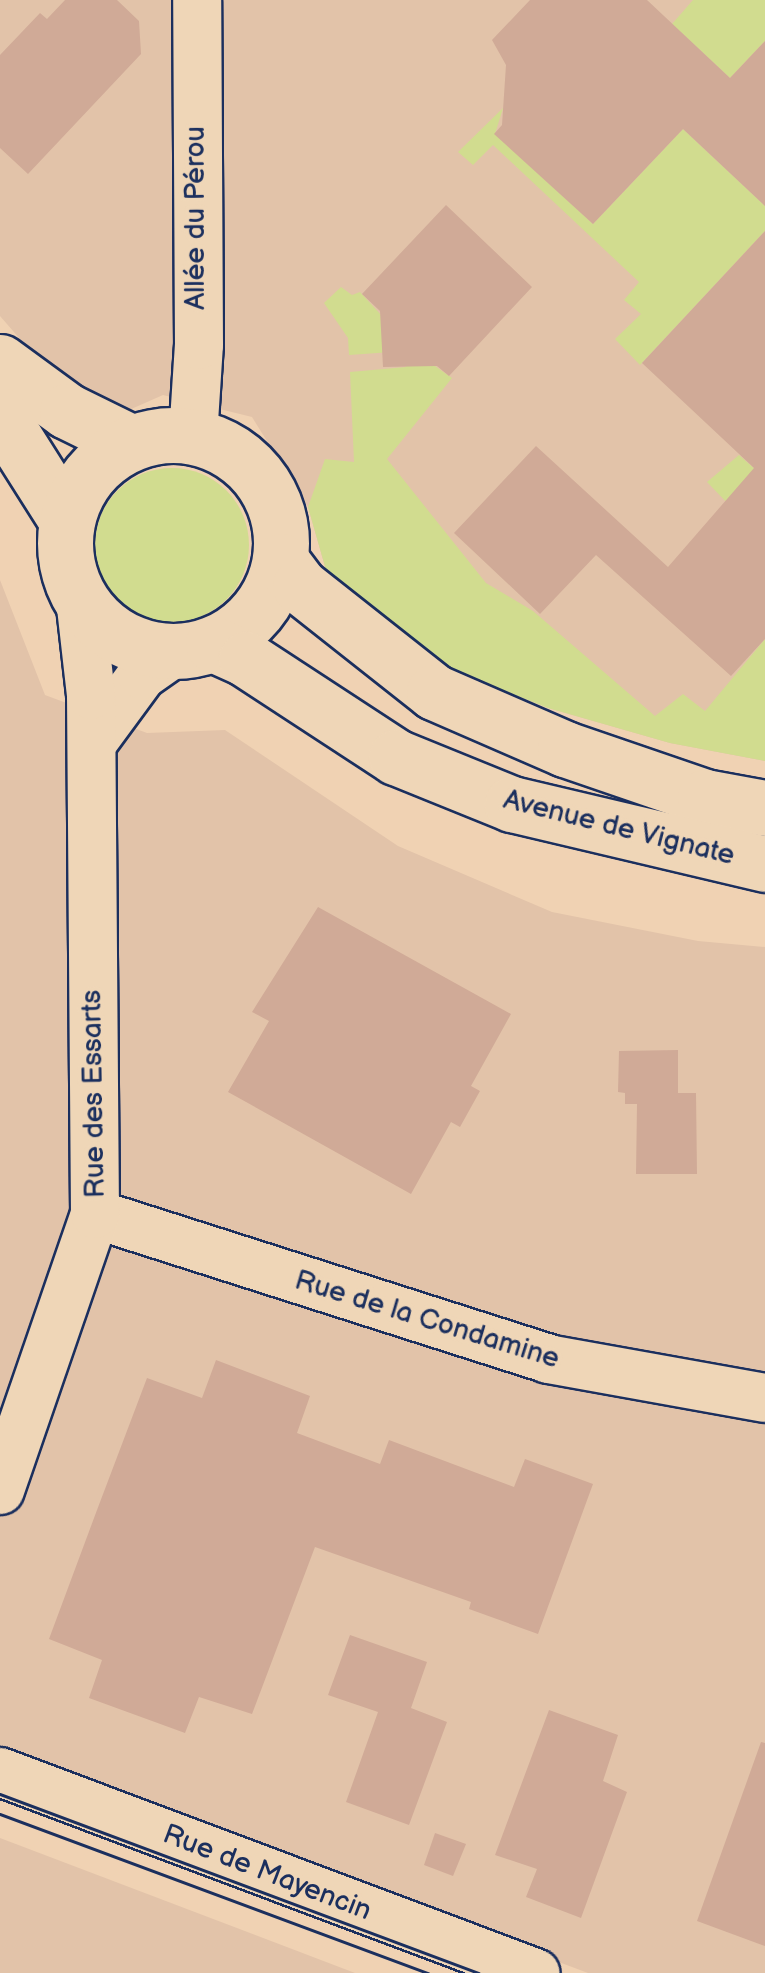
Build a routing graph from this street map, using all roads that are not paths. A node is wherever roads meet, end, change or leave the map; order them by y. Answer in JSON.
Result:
{"nodes":[{"id":1,"x":197,"y":0,"type":"edge"},
{"id":2,"x":0,"y":362,"type":"edge"},
{"id":3,"x":0,"y":415,"type":"edge"},
{"id":4,"x":193,"y":437,"type":"junction"},
{"id":5,"x":132,"y":443,"type":"junction"},
{"id":6,"x":67,"y":521,"type":"junction"},
{"id":7,"x":280,"y":561,"type":"junction"},
{"id":8,"x":80,"y":599,"type":"junction"},
{"id":9,"x":194,"y":648,"type":"junction"},
{"id":10,"x":92,"y":742,"type":"junction"},
{"id":11,"x":765,"y":808,"type":"edge"},
{"id":12,"x":765,"y":864,"type":"edge"},
{"id":13,"x":95,"y":1214,"type":"junction"},
{"id":14,"x":765,"y":1398,"type":"edge"},
{"id":15,"x":0,"y":1490,"type":"edge"},
{"id":16,"x":0,"y":1772,"type":"edge"},
{"id":17,"x":535,"y":1973,"type":"edge"}],
"edges":[{"from":1,"to":4,"type":"street","name":"Allée du Pérou"},
{"from":2,"to":5,"type":"street"},
{"from":3,"to":6,"type":"street"},
{"from":4,"to":5,"type":"street"},
{"from":4,"to":7,"type":"street"},
{"from":5,"to":6,"type":"street"},
{"from":6,"to":8,"type":"street"},
{"from":7,"to":9,"type":"street"},
{"from":7,"to":11,"type":"street","name":"Avenue de Vignate"},
{"from":8,"to":9,"type":"street"},
{"from":8,"to":10,"type":"street","name":"Rue des Essarts"},
{"from":9,"to":10,"type":"street"},
{"from":9,"to":12,"type":"street","name":"Avenue de Vignate"},
{"from":10,"to":13,"type":"street","name":"Rue des Essarts"},
{"from":13,"to":14,"type":"street","name":"Rue de la Condamine"},
{"from":13,"to":15,"type":"street","name":"Rue des Essarts"},
{"from":16,"to":17,"type":"street","name":"Rue de Mayencin"}]}
